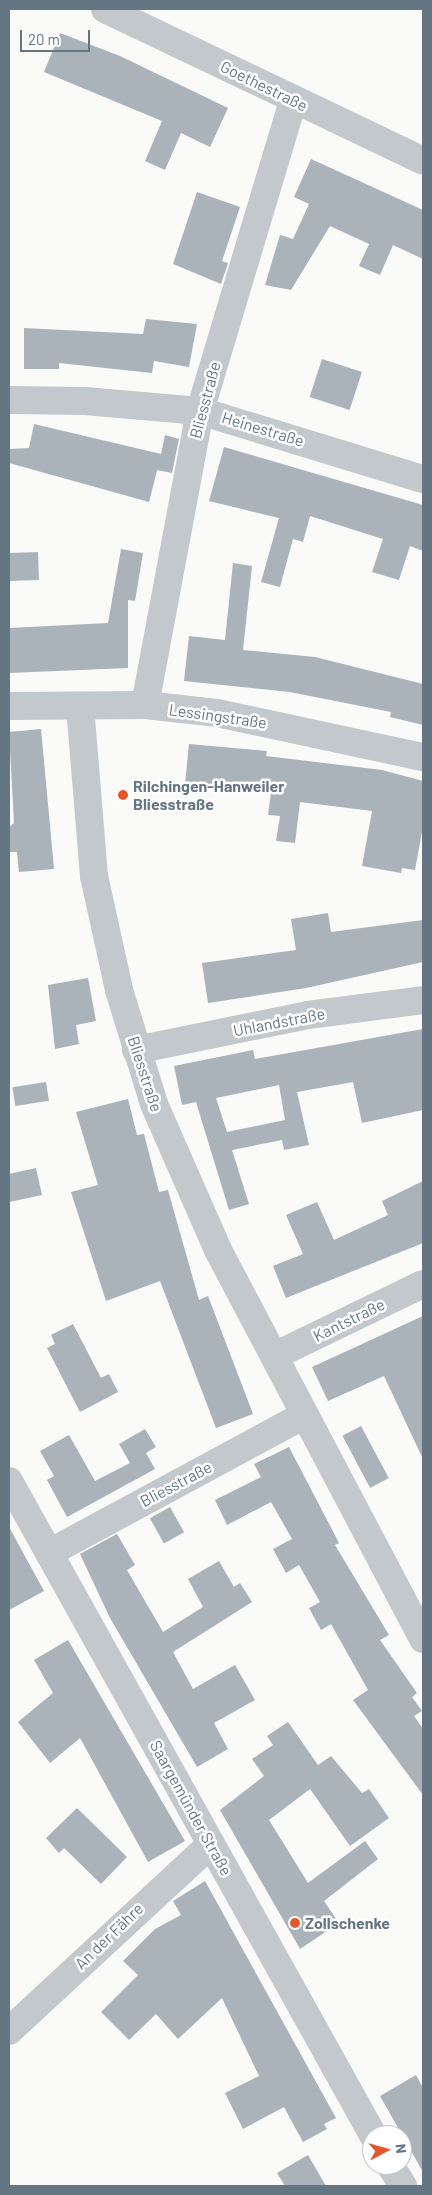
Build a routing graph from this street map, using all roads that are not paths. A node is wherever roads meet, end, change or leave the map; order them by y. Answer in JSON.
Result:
{"nodes":[{"id":1,"x":105,"y":9,"type":"edge"},
{"id":2,"x":293,"y":101,"type":"junction"},
{"id":3,"x":423,"y":161,"type":"edge"},
{"id":4,"x":9,"y":400,"type":"edge"},
{"id":5,"x":200,"y":411,"type":"junction"},
{"id":6,"x":423,"y":479,"type":"edge"},
{"id":7,"x":9,"y":706,"type":"edge"},
{"id":8,"x":80,"y":706,"type":"junction"},
{"id":9,"x":145,"y":706,"type":"junction"},
{"id":10,"x":423,"y":757,"type":"edge"},
{"id":11,"x":423,"y":1000,"type":"edge"},
{"id":12,"x":136,"y":1050,"type":"junction"},
{"id":13,"x":423,"y":1284,"type":"edge"},
{"id":14,"x":274,"y":1356,"type":"junction"},
{"id":15,"x":304,"y":1415,"type":"junction"},
{"id":16,"x":9,"y":1481,"type":"edge"},
{"id":17,"x":48,"y":1553,"type":"junction"},
{"id":18,"x":423,"y":1639,"type":"edge"},
{"id":19,"x":210,"y":1844,"type":"junction"},
{"id":20,"x":9,"y":2030,"type":"edge"},
{"id":21,"x":367,"y":2125,"type":"edge"},
{"id":22,"x":397,"y":2175,"type":"edge"},
{"id":23,"x":404,"y":2186,"type":"edge"}],
"edges":[{"from":1,"to":2,"type":"street","name":"Goethestraße"},
{"from":2,"to":3,"type":"street","name":"Goethestraße"},
{"from":2,"to":5,"type":"street","name":"Bliesstraße"},
{"from":4,"to":5,"type":"street","name":"Heinestraße"},
{"from":5,"to":6,"type":"street","name":"Heinestraße"},
{"from":5,"to":9,"type":"street","name":"Bliesstraße"},
{"from":7,"to":8,"type":"street","name":"Lessingstraße"},
{"from":8,"to":9,"type":"street","name":"Lessingstraße"},
{"from":8,"to":12,"type":"street","name":"Bliesstraße"},
{"from":9,"to":10,"type":"street","name":"Lessingstraße"},
{"from":11,"to":12,"type":"street","name":"Uhlandstraße"},
{"from":12,"to":14,"type":"street","name":"Bliesstraße"},
{"from":13,"to":14,"type":"street","name":"Kantstraße"},
{"from":14,"to":15,"type":"street","name":"Bliesstraße"},
{"from":15,"to":17,"type":"street","name":"Bliesstraße"},
{"from":15,"to":18,"type":"street","name":"Bliesstraße"},
{"from":16,"to":17,"type":"street","name":"Saargemünder Straße"},
{"from":17,"to":19,"type":"street","name":"Saargemünder Straße"},
{"from":19,"to":20,"type":"street","name":"An der Fähre"},
{"from":19,"to":21,"type":"street","name":"Saargemünder Straße"},
{"from":22,"to":23,"type":"street"}]}
